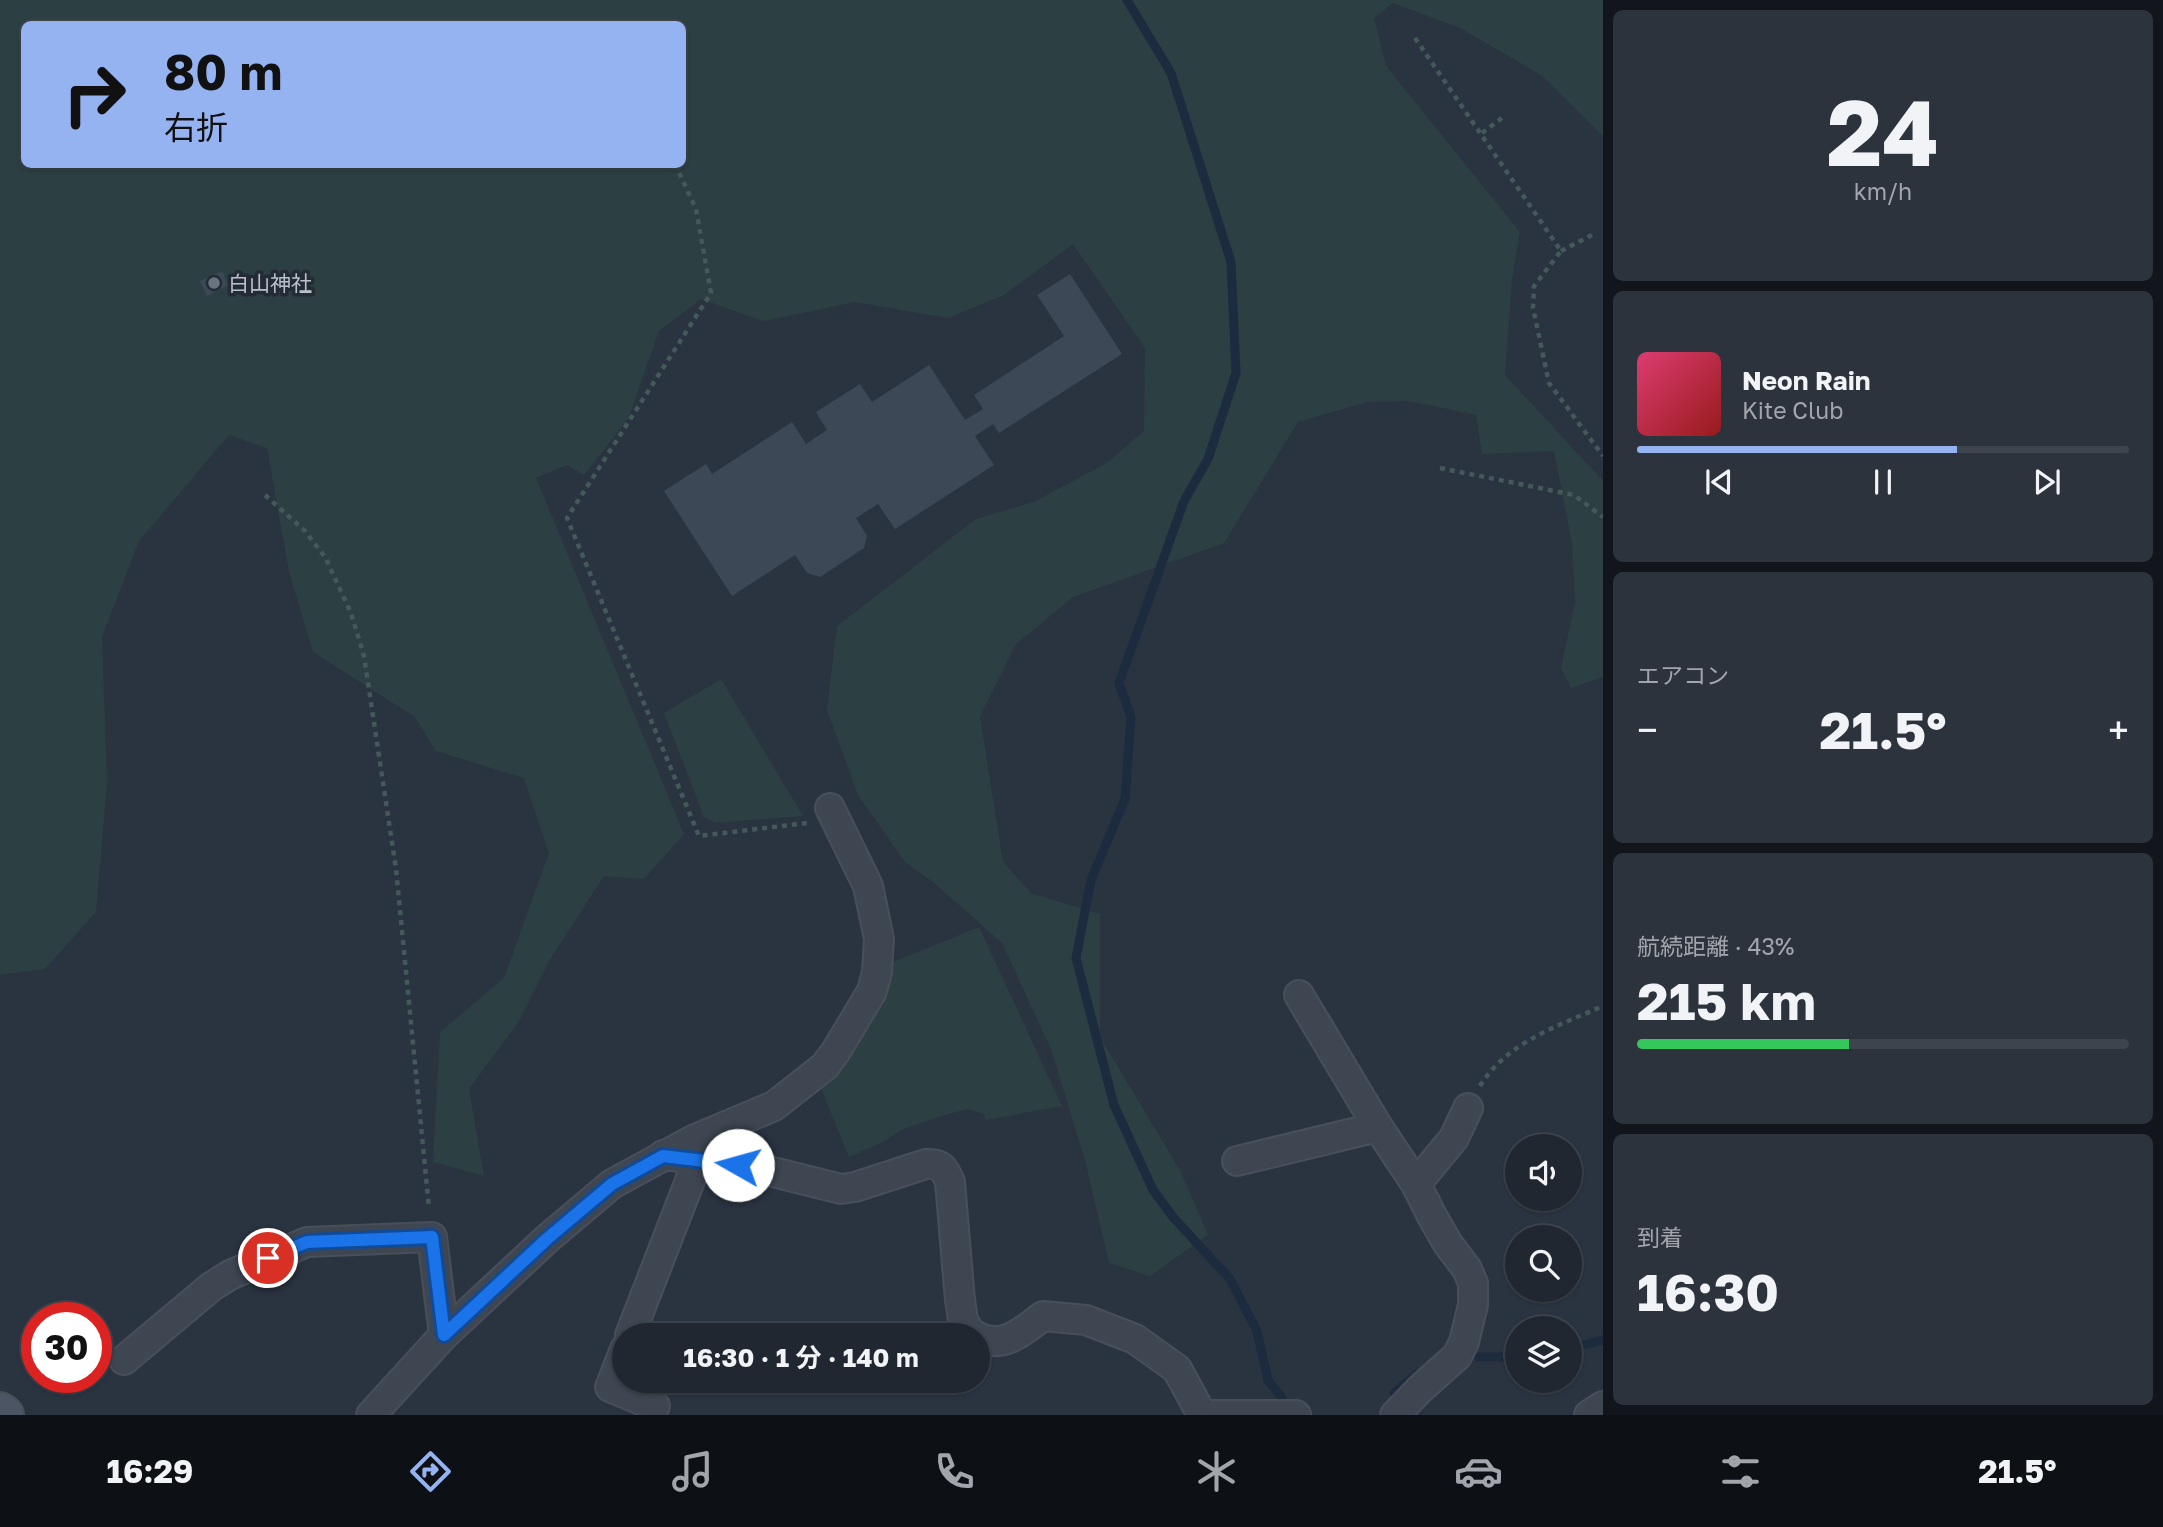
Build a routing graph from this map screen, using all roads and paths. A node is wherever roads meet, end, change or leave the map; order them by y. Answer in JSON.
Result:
{"nodes":[{"id":1,"x":1415,"y":38,"type":"dead end"},
{"id":2,"x":1506,"y":114,"type":"dead end"},
{"id":3,"x":1482,"y":133,"type":"junction"},
{"id":4,"x":677,"y":168,"type":"edge"},
{"id":5,"x":1592,"y":235,"type":"dead end"},
{"id":6,"x":1561,"y":251,"type":"junction"},
{"id":7,"x":1603,"y":456,"type":"edge"},
{"id":8,"x":1440,"y":468,"type":"dead end"},
{"id":9,"x":265,"y":495,"type":"dead end"},
{"id":10,"x":1603,"y":517,"type":"edge"},
{"id":11,"x":833,"y":813,"type":"joint"},
{"id":12,"x":1299,"y":995,"type":"dead end"},
{"id":13,"x":1603,"y":1006,"type":"edge"},
{"id":14,"x":1468,"y":1108,"type":"joint"},
{"id":15,"x":1378,"y":1127,"type":"junction"},
{"id":16,"x":663,"y":1156,"type":"junction"},
{"id":17,"x":698,"y":1160,"type":"junction"},
{"id":18,"x":1237,"y":1161,"type":"dead end"},
{"id":19,"x":1416,"y":1184,"type":"junction"},
{"id":20,"x":432,"y":1237,"type":"junction"},
{"id":21,"x":635,"y":1323,"type":"edge"},
{"id":22,"x":965,"y":1323,"type":"edge"},
{"id":23,"x":444,"y":1335,"type":"junction"},
{"id":24,"x":990,"y":1340,"type":"edge"},
{"id":25,"x":124,"y":1360,"type":"dead end"},
{"id":26,"x":612,"y":1366,"type":"edge"},
{"id":27,"x":612,"y":1388,"type":"edge"},
{"id":28,"x":625,"y":1393,"type":"edge"},
{"id":29,"x":655,"y":1406,"type":"dead end"},
{"id":30,"x":1603,"y":1406,"type":"edge"},
{"id":31,"x":371,"y":1415,"type":"edge"},
{"id":32,"x":1202,"y":1415,"type":"edge"},
{"id":33,"x":1215,"y":1415,"type":"edge"},
{"id":34,"x":1296,"y":1415,"type":"edge"},
{"id":35,"x":1395,"y":1415,"type":"edge"},
{"id":36,"x":1589,"y":1415,"type":"edge"}],
"edges":[{"from":1,"to":3,"type":"path"},
{"from":2,"to":3,"type":"path"},
{"from":3,"to":6,"type":"path"},
{"from":4,"to":11,"type":"path"},
{"from":5,"to":6,"type":"path"},
{"from":6,"to":7,"type":"path"},
{"from":8,"to":10,"type":"path"},
{"from":9,"to":20,"type":"path"},
{"from":11,"to":16,"type":"street"},
{"from":12,"to":15,"type":"street"},
{"from":13,"to":14,"type":"path"},
{"from":14,"to":19,"type":"street"},
{"from":15,"to":18,"type":"street"},
{"from":15,"to":19,"type":"street"},
{"from":16,"to":17,"type":"street"},
{"from":16,"to":23,"type":"street"},
{"from":17,"to":21,"type":"street"},
{"from":17,"to":22,"type":"street"},
{"from":19,"to":35,"type":"street"},
{"from":20,"to":23,"type":"street"},
{"from":20,"to":25,"type":"street"},
{"from":23,"to":31,"type":"street"},
{"from":24,"to":32,"type":"street"},
{"from":26,"to":27,"type":"street"},
{"from":28,"to":29,"type":"street"},
{"from":30,"to":36,"type":"street"},
{"from":33,"to":34,"type":"street"}]}
